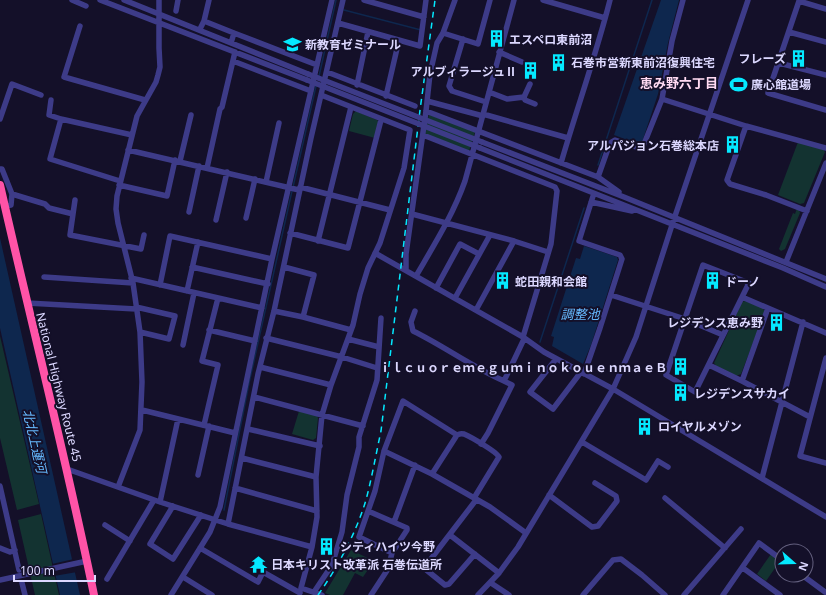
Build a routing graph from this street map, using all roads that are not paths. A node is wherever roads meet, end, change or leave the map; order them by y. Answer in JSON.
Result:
{"nodes":[{"id":1,"x":72,"y":0,"type":"edge"},
{"id":2,"x":100,"y":0,"type":"edge"},
{"id":3,"x":124,"y":0,"type":"edge"},
{"id":4,"x":159,"y":0,"type":"edge"},
{"id":5,"x":178,"y":0,"type":"edge"},
{"id":6,"x":209,"y":0,"type":"edge"},
{"id":7,"x":332,"y":0,"type":"edge"},
{"id":8,"x":344,"y":0,"type":"edge"},
{"id":9,"x":364,"y":0,"type":"edge"},
{"id":10,"x":426,"y":0,"type":"edge"},
{"id":11,"x":456,"y":0,"type":"edge"},
{"id":12,"x":490,"y":0,"type":"edge"},
{"id":13,"x":514,"y":0,"type":"edge"},
{"id":14,"x":543,"y":0,"type":"edge"},
{"id":15,"x":610,"y":0,"type":"edge"},
{"id":16,"x":683,"y":0,"type":"edge"},
{"id":17,"x":748,"y":0,"type":"edge"},
{"id":18,"x":86,"y":6,"type":"dead end"},
{"id":19,"x":826,"y":9,"type":"edge"},
{"id":20,"x":176,"y":11,"type":"dead end"},
{"id":21,"x":160,"y":14,"type":"junction"},
{"id":22,"x":424,"y":17,"type":"junction"},
{"id":23,"x":605,"y":18,"type":"junction"},
{"id":24,"x":204,"y":21,"type":"junction"},
{"id":25,"x":159,"y":23,"type":"junction"},
{"id":26,"x":338,"y":23,"type":"junction"},
{"id":27,"x":80,"y":26,"type":"dead end"},
{"id":28,"x":200,"y":30,"type":"junction"},
{"id":29,"x":368,"y":32,"type":"junction"},
{"id":30,"x":789,"y":32,"type":"junction"},
{"id":31,"x":234,"y":33,"type":"junction"},
{"id":32,"x":443,"y":33,"type":"junction"},
{"id":33,"x":463,"y":39,"type":"junction"},
{"id":34,"x":399,"y":40,"type":"junction"},
{"id":35,"x":826,"y":42,"type":"edge"},
{"id":36,"x":231,"y":43,"type":"junction"},
{"id":37,"x":235,"y":52,"type":"junction"},
{"id":38,"x":499,"y":52,"type":"junction"},
{"id":39,"x":233,"y":61,"type":"junction"},
{"id":40,"x":522,"y":62,"type":"dead end"},
{"id":41,"x":779,"y":63,"type":"junction"},
{"id":42,"x":317,"y":65,"type":"junction"},
{"id":43,"x":327,"y":72,"type":"junction"},
{"id":44,"x":826,"y":75,"type":"edge"},
{"id":45,"x":308,"y":77,"type":"junction"},
{"id":46,"x":530,"y":84,"type":"dead end"},
{"id":47,"x":357,"y":85,"type":"junction"},
{"id":48,"x":311,"y":91,"type":"junction"},
{"id":49,"x":489,"y":92,"type":"junction"},
{"id":50,"x":41,"y":95,"type":"dead end"},
{"id":51,"x":321,"y":95,"type":"junction"},
{"id":52,"x":386,"y":96,"type":"junction"},
{"id":53,"x":524,"y":97,"type":"junction"},
{"id":54,"x":662,"y":99,"type":"junction"},
{"id":55,"x":51,"y":100,"type":"dead end"},
{"id":56,"x":145,"y":100,"type":"junction"},
{"id":57,"x":427,"y":101,"type":"junction"},
{"id":58,"x":486,"y":102,"type":"junction"},
{"id":59,"x":535,"y":104,"type":"dead end"},
{"id":60,"x":415,"y":106,"type":"dead end"},
{"id":61,"x":351,"y":107,"type":"junction"},
{"id":62,"x":826,"y":110,"type":"edge"},
{"id":63,"x":426,"y":111,"type":"junction"},
{"id":64,"x":190,"y":114,"type":"dead end"},
{"id":65,"x":483,"y":115,"type":"junction"},
{"id":66,"x":709,"y":115,"type":"junction"},
{"id":67,"x":0,"y":119,"type":"edge"},
{"id":68,"x":61,"y":119,"type":"junction"},
{"id":69,"x":381,"y":120,"type":"junction"},
{"id":70,"x":279,"y":123,"type":"dead end"},
{"id":71,"x":746,"y":126,"type":"junction"},
{"id":72,"x":478,"y":131,"type":"junction"},
{"id":73,"x":132,"y":135,"type":"junction"},
{"id":74,"x":423,"y":135,"type":"junction"},
{"id":75,"x":568,"y":138,"type":"junction"},
{"id":76,"x":481,"y":145,"type":"junction"},
{"id":77,"x":826,"y":148,"type":"edge"},
{"id":78,"x":128,"y":150,"type":"junction"},
{"id":79,"x":472,"y":154,"type":"junction"},
{"id":80,"x":177,"y":161,"type":"junction"},
{"id":81,"x":561,"y":163,"type":"junction"},
{"id":82,"x":826,"y":163,"type":"edge"},
{"id":83,"x":199,"y":166,"type":"junction"},
{"id":84,"x":206,"y":168,"type":"junction"},
{"id":85,"x":0,"y":169,"type":"edge"},
{"id":86,"x":227,"y":172,"type":"junction"},
{"id":87,"x":598,"y":177,"type":"junction"},
{"id":88,"x":255,"y":179,"type":"junction"},
{"id":89,"x":266,"y":182,"type":"junction"},
{"id":90,"x":120,"y":183,"type":"junction"},
{"id":91,"x":0,"y":185,"type":"edge"},
{"id":92,"x":295,"y":188,"type":"junction"},
{"id":93,"x":594,"y":193,"type":"junction"},
{"id":94,"x":12,"y":194,"type":"junction"},
{"id":95,"x":330,"y":194,"type":"junction"},
{"id":96,"x":624,"y":197,"type":"junction"},
{"id":97,"x":75,"y":200,"type":"dead end"},
{"id":98,"x":361,"y":202,"type":"junction"},
{"id":99,"x":591,"y":202,"type":"junction"},
{"id":100,"x":5,"y":206,"type":"junction"},
{"id":101,"x":390,"y":210,"type":"junction"},
{"id":102,"x":807,"y":211,"type":"junction"},
{"id":103,"x":189,"y":212,"type":"dead end"},
{"id":104,"x":73,"y":214,"type":"junction"},
{"id":105,"x":412,"y":214,"type":"junction"},
{"id":106,"x":646,"y":215,"type":"junction"},
{"id":107,"x":675,"y":217,"type":"junction"},
{"id":108,"x":246,"y":218,"type":"dead end"},
{"id":109,"x":216,"y":220,"type":"dead end"},
{"id":110,"x":446,"y":224,"type":"junction"},
{"id":111,"x":672,"y":225,"type":"junction"},
{"id":112,"x":290,"y":233,"type":"junction"},
{"id":113,"x":144,"y":235,"type":"dead end"},
{"id":114,"x":490,"y":235,"type":"junction"},
{"id":115,"x":318,"y":241,"type":"junction"},
{"id":116,"x":514,"y":241,"type":"junction"},
{"id":117,"x":198,"y":242,"type":"junction"},
{"id":118,"x":123,"y":246,"type":"junction"},
{"id":119,"x":548,"y":252,"type":"junction"},
{"id":120,"x":376,"y":253,"type":"junction"},
{"id":121,"x":479,"y":254,"type":"junction"},
{"id":122,"x":272,"y":259,"type":"junction"},
{"id":123,"x":786,"y":262,"type":"junction"},
{"id":124,"x":192,"y":266,"type":"junction"},
{"id":125,"x":284,"y":267,"type":"junction"},
{"id":126,"x":406,"y":270,"type":"junction"},
{"id":127,"x":416,"y":276,"type":"junction"},
{"id":128,"x":44,"y":277,"type":"dead end"},
{"id":129,"x":826,"y":279,"type":"edge"},
{"id":130,"x":132,"y":281,"type":"junction"},
{"id":131,"x":268,"y":284,"type":"junction"},
{"id":132,"x":160,"y":285,"type":"junction"},
{"id":133,"x":826,"y":287,"type":"edge"},
{"id":134,"x":436,"y":288,"type":"junction"},
{"id":135,"x":187,"y":291,"type":"junction"},
{"id":136,"x":194,"y":293,"type":"junction"},
{"id":137,"x":611,"y":295,"type":"junction"},
{"id":138,"x":742,"y":297,"type":"junction"},
{"id":139,"x":218,"y":298,"type":"junction"},
{"id":140,"x":455,"y":298,"type":"junction"},
{"id":141,"x":26,"y":303,"type":"junction"},
{"id":142,"x":646,"y":306,"type":"junction"},
{"id":143,"x":136,"y":308,"type":"junction"},
{"id":144,"x":262,"y":308,"type":"junction"},
{"id":145,"x":768,"y":308,"type":"junction"},
{"id":146,"x":476,"y":310,"type":"junction"},
{"id":147,"x":274,"y":311,"type":"junction"},
{"id":148,"x":415,"y":311,"type":"dead end"},
{"id":149,"x":304,"y":317,"type":"junction"},
{"id":150,"x":381,"y":318,"type":"dead end"},
{"id":151,"x":685,"y":319,"type":"junction"},
{"id":152,"x":803,"y":322,"type":"junction"},
{"id":153,"x":209,"y":330,"type":"junction"},
{"id":154,"x":351,"y":330,"type":"junction"},
{"id":155,"x":140,"y":332,"type":"junction"},
{"id":156,"x":826,"y":333,"type":"edge"},
{"id":157,"x":723,"y":336,"type":"junction"},
{"id":158,"x":266,"y":338,"type":"junction"},
{"id":159,"x":523,"y":338,"type":"junction"},
{"id":160,"x":348,"y":339,"type":"junction"},
{"id":161,"x":255,"y":341,"type":"junction"},
{"id":162,"x":183,"y":345,"type":"dead end"},
{"id":163,"x":379,"y":347,"type":"junction"},
{"id":164,"x":342,"y":357,"type":"junction"},
{"id":165,"x":826,"y":358,"type":"edge"},
{"id":166,"x":556,"y":359,"type":"junction"},
{"id":167,"x":710,"y":365,"type":"junction"},
{"id":168,"x":260,"y":367,"type":"junction"},
{"id":169,"x":377,"y":368,"type":"junction"},
{"id":170,"x":583,"y":373,"type":"junction"},
{"id":171,"x":504,"y":381,"type":"junction"},
{"id":172,"x":742,"y":381,"type":"junction"},
{"id":173,"x":331,"y":386,"type":"junction"},
{"id":174,"x":613,"y":389,"type":"junction"},
{"id":175,"x":254,"y":396,"type":"junction"},
{"id":176,"x":782,"y":403,"type":"junction"},
{"id":177,"x":142,"y":410,"type":"junction"},
{"id":178,"x":322,"y":415,"type":"junction"},
{"id":179,"x":810,"y":418,"type":"junction"},
{"id":180,"x":178,"y":419,"type":"junction"},
{"id":181,"x":207,"y":425,"type":"junction"},
{"id":182,"x":362,"y":426,"type":"junction"},
{"id":183,"x":248,"y":429,"type":"junction"},
{"id":184,"x":235,"y":433,"type":"junction"},
{"id":185,"x":457,"y":435,"type":"junction"},
{"id":186,"x":582,"y":442,"type":"junction"},
{"id":187,"x":481,"y":444,"type":"junction"},
{"id":188,"x":320,"y":446,"type":"junction"},
{"id":189,"x":384,"y":451,"type":"junction"},
{"id":190,"x":242,"y":458,"type":"junction"},
{"id":191,"x":826,"y":463,"type":"edge"},
{"id":192,"x":416,"y":465,"type":"junction"},
{"id":193,"x":668,"y":467,"type":"dead end"},
{"id":194,"x":67,"y":469,"type":"junction"},
{"id":195,"x":432,"y":474,"type":"junction"},
{"id":196,"x":198,"y":475,"type":"dead end"},
{"id":197,"x":316,"y":477,"type":"junction"},
{"id":198,"x":762,"y":478,"type":"junction"},
{"id":199,"x":595,"y":483,"type":"dead end"},
{"id":200,"x":0,"y":486,"type":"edge"},
{"id":201,"x":118,"y":487,"type":"junction"},
{"id":202,"x":236,"y":488,"type":"junction"},
{"id":203,"x":549,"y":495,"type":"junction"},
{"id":204,"x":665,"y":498,"type":"dead end"},
{"id":205,"x":475,"y":499,"type":"junction"},
{"id":206,"x":157,"y":501,"type":"junction"},
{"id":207,"x":172,"y":506,"type":"junction"},
{"id":208,"x":317,"y":511,"type":"junction"},
{"id":209,"x":368,"y":512,"type":"junction"},
{"id":210,"x":201,"y":515,"type":"junction"},
{"id":211,"x":826,"y":517,"type":"edge"},
{"id":212,"x":215,"y":520,"type":"junction"},
{"id":213,"x":394,"y":522,"type":"junction"},
{"id":214,"x":228,"y":524,"type":"junction"},
{"id":215,"x":105,"y":525,"type":"dead end"},
{"id":216,"x":741,"y":528,"type":"dead end"},
{"id":217,"x":526,"y":533,"type":"junction"},
{"id":218,"x":450,"y":535,"type":"junction"},
{"id":219,"x":130,"y":541,"type":"junction"},
{"id":220,"x":312,"y":547,"type":"junction"},
{"id":221,"x":0,"y":548,"type":"edge"},
{"id":222,"x":200,"y":548,"type":"junction"},
{"id":223,"x":725,"y":548,"type":"junction"},
{"id":224,"x":15,"y":550,"type":"junction"},
{"id":225,"x":392,"y":553,"type":"junction"},
{"id":226,"x":475,"y":554,"type":"junction"},
{"id":227,"x":774,"y":554,"type":"edge"},
{"id":228,"x":87,"y":561,"type":"junction"},
{"id":229,"x":743,"y":568,"type":"junction"},
{"id":230,"x":19,"y":570,"type":"dead end"},
{"id":231,"x":499,"y":573,"type":"junction"},
{"id":232,"x":183,"y":577,"type":"junction"},
{"id":233,"x":107,"y":579,"type":"dead end"},
{"id":234,"x":0,"y":580,"type":"edge"},
{"id":235,"x":22,"y":583,"type":"dead end"},
{"id":236,"x":491,"y":583,"type":"junction"},
{"id":237,"x":812,"y":583,"type":"edge"},
{"id":238,"x":300,"y":592,"type":"edge"},
{"id":239,"x":314,"y":592,"type":"junction"},
{"id":240,"x":825,"y":593,"type":"edge"},
{"id":241,"x":25,"y":595,"type":"edge"},
{"id":242,"x":94,"y":595,"type":"edge"},
{"id":243,"x":172,"y":595,"type":"edge"},
{"id":244,"x":212,"y":595,"type":"edge"},
{"id":245,"x":322,"y":595,"type":"edge"},
{"id":246,"x":371,"y":595,"type":"edge"},
{"id":247,"x":478,"y":595,"type":"edge"},
{"id":248,"x":509,"y":595,"type":"edge"},
{"id":249,"x":583,"y":595,"type":"edge"},
{"id":250,"x":665,"y":595,"type":"edge"},
{"id":251,"x":684,"y":595,"type":"edge"},
{"id":252,"x":723,"y":595,"type":"edge"},
{"id":253,"x":780,"y":595,"type":"edge"}],
"edges":[{"from":1,"to":18,"type":"street"},
{"from":2,"to":25,"type":"street"},
{"from":3,"to":21,"type":"street"},
{"from":4,"to":21,"type":"street"},
{"from":5,"to":20,"type":"street"},
{"from":6,"to":24,"type":"street"},
{"from":7,"to":42,"type":"street"},
{"from":8,"to":26,"type":"street"},
{"from":9,"to":22,"type":"street"},
{"from":10,"to":22,"type":"street"},
{"from":11,"to":32,"type":"street"},
{"from":12,"to":33,"type":"street"},
{"from":13,"to":38,"type":"street"},
{"from":14,"to":23,"type":"street"},
{"from":15,"to":23,"type":"street"},
{"from":16,"to":54,"type":"street"},
{"from":17,"to":66,"type":"street"},
{"from":19,"to":30,"type":"street"},
{"from":21,"to":25,"type":"street"},
{"from":21,"to":28,"type":"street"},
{"from":22,"to":34,"type":"street"},
{"from":23,"to":75,"type":"street"},
{"from":24,"to":28,"type":"street"},
{"from":24,"to":31,"type":"street"},
{"from":25,"to":37,"type":"street"},
{"from":25,"to":56,"type":"street"},
{"from":26,"to":29,"type":"street"},
{"from":26,"to":43,"type":"street"},
{"from":27,"to":56,"type":"street"},
{"from":28,"to":36,"type":"street"},
{"from":29,"to":34,"type":"street"},
{"from":29,"to":47,"type":"street"},
{"from":30,"to":35,"type":"street"},
{"from":30,"to":41,"type":"street"},
{"from":31,"to":36,"type":"street"},
{"from":31,"to":42,"type":"street"},
{"from":32,"to":33,"type":"street"},
{"from":32,"to":57,"type":"street"},
{"from":33,"to":58,"type":"street"},
{"from":34,"to":52,"type":"street"},
{"from":36,"to":45,"type":"street"},
{"from":37,"to":39,"type":"street"},
{"from":37,"to":45,"type":"street"},
{"from":38,"to":40,"type":"street"},
{"from":38,"to":49,"type":"street"},
{"from":39,"to":48,"type":"street"},
{"from":39,"to":84,"type":"street"},
{"from":41,"to":44,"type":"street"},
{"from":41,"to":62,"type":"street"},
{"from":42,"to":48,"type":"street"},
{"from":43,"to":47,"type":"street"},
{"from":43,"to":51,"type":"street"},
{"from":45,"to":76,"type":"street","bridge":true},
{"from":46,"to":53,"type":"street"},
{"from":47,"to":52,"type":"street"},
{"from":48,"to":92,"type":"street"},
{"from":49,"to":53,"type":"street"},
{"from":49,"to":58,"type":"street"},
{"from":50,"to":67,"type":"street"},
{"from":51,"to":61,"type":"street"},
{"from":51,"to":92,"type":"street"},
{"from":52,"to":60,"type":"street"},
{"from":53,"to":59,"type":"street"},
{"from":54,"to":66,"type":"street"},
{"from":54,"to":87,"type":"street"},
{"from":55,"to":68,"type":"street"},
{"from":56,"to":73,"type":"street"},
{"from":57,"to":63,"type":"street"},
{"from":57,"to":65,"type":"street"},
{"from":58,"to":65,"type":"street"},
{"from":61,"to":69,"type":"street"},
{"from":61,"to":95,"type":"street"},
{"from":63,"to":72,"type":"street"},
{"from":63,"to":74,"type":"street"},
{"from":64,"to":80,"type":"street"},
{"from":65,"to":72,"type":"street"},
{"from":65,"to":75,"type":"street"},
{"from":66,"to":71,"type":"street"},
{"from":66,"to":107,"type":"street"},
{"from":68,"to":73,"type":"street"},
{"from":68,"to":90,"type":"street"},
{"from":69,"to":98,"type":"street"},
{"from":69,"to":101,"type":"street"},
{"from":70,"to":89,"type":"street"},
{"from":71,"to":77,"type":"street"},
{"from":71,"to":102,"type":"street"},
{"from":72,"to":79,"type":"street"},
{"from":72,"to":81,"type":"street"},
{"from":73,"to":78,"type":"street"},
{"from":74,"to":79,"type":"street"},
{"from":74,"to":105,"type":"street"},
{"from":75,"to":81,"type":"street"},
{"from":76,"to":93,"type":"street"},
{"from":76,"to":96,"type":"street"},
{"from":78,"to":80,"type":"street"},
{"from":78,"to":90,"type":"street"},
{"from":79,"to":110,"type":"street"},
{"from":79,"to":119,"type":"street"},
{"from":80,"to":83,"type":"street"},
{"from":80,"to":90,"type":"street"},
{"from":81,"to":87,"type":"street"},
{"from":82,"to":102,"type":"street"},
{"from":83,"to":84,"type":"street"},
{"from":83,"to":103,"type":"street"},
{"from":84,"to":86,"type":"street"},
{"from":85,"to":94,"type":"street"},
{"from":86,"to":88,"type":"street"},
{"from":86,"to":109,"type":"street"},
{"from":87,"to":96,"type":"street"},
{"from":88,"to":89,"type":"street"},
{"from":88,"to":108,"type":"street"},
{"from":89,"to":92,"type":"street"},
{"from":90,"to":118,"type":"street"},
{"from":91,"to":100,"type":"highway","name":"National Highway Route 45"},
{"from":92,"to":95,"type":"street"},
{"from":92,"to":112,"type":"street"},
{"from":92,"to":122,"type":"street"},
{"from":93,"to":99,"type":"street"},
{"from":93,"to":106,"type":"street"},
{"from":94,"to":100,"type":"street"},
{"from":94,"to":104,"type":"street"},
{"from":95,"to":98,"type":"street"},
{"from":95,"to":115,"type":"street"},
{"from":96,"to":107,"type":"street"},
{"from":97,"to":104,"type":"street"},
{"from":98,"to":101,"type":"street"},
{"from":98,"to":115,"type":"street"},
{"from":99,"to":106,"type":"street"},
{"from":99,"to":137,"type":"street"},
{"from":100,"to":141,"type":"highway","name":"National Highway Route 45"},
{"from":101,"to":120,"type":"street"},
{"from":102,"to":123,"type":"street"},
{"from":104,"to":118,"type":"street"},
{"from":105,"to":110,"type":"street"},
{"from":105,"to":126,"type":"street"},
{"from":106,"to":111,"type":"street"},
{"from":107,"to":111,"type":"street"},
{"from":107,"to":123,"type":"street"},
{"from":110,"to":114,"type":"street"},
{"from":110,"to":127,"type":"street"},
{"from":111,"to":133,"type":"street"},
{"from":111,"to":142,"type":"street"},
{"from":112,"to":115,"type":"street"},
{"from":112,"to":125,"type":"street"},
{"from":113,"to":118,"type":"street"},
{"from":114,"to":116,"type":"street"},
{"from":114,"to":121,"type":"street"},
{"from":116,"to":119,"type":"street"},
{"from":116,"to":146,"type":"street"},
{"from":117,"to":122,"type":"street"},
{"from":117,"to":124,"type":"street"},
{"from":117,"to":132,"type":"street"},
{"from":118,"to":130,"type":"street"},
{"from":119,"to":159,"type":"street"},
{"from":120,"to":126,"type":"street"},
{"from":120,"to":154,"type":"street"},
{"from":121,"to":134,"type":"street"},
{"from":121,"to":140,"type":"street"},
{"from":122,"to":131,"type":"street"},
{"from":123,"to":129,"type":"street"},
{"from":124,"to":131,"type":"street"},
{"from":124,"to":135,"type":"street"},
{"from":125,"to":147,"type":"street"},
{"from":125,"to":149,"type":"street"},
{"from":126,"to":127,"type":"street"},
{"from":127,"to":134,"type":"street"},
{"from":128,"to":130,"type":"street"},
{"from":130,"to":132,"type":"street"},
{"from":130,"to":143,"type":"street"},
{"from":131,"to":144,"type":"street"},
{"from":132,"to":135,"type":"street"},
{"from":134,"to":140,"type":"street"},
{"from":135,"to":136,"type":"street"},
{"from":136,"to":139,"type":"street"},
{"from":136,"to":162,"type":"street"},
{"from":137,"to":142,"type":"street"},
{"from":137,"to":170,"type":"street"},
{"from":138,"to":145,"type":"street"},
{"from":138,"to":151,"type":"street"},
{"from":138,"to":157,"type":"street"},
{"from":139,"to":144,"type":"street"},
{"from":139,"to":153,"type":"street"},
{"from":140,"to":146,"type":"street"},
{"from":141,"to":143,"type":"street"},
{"from":141,"to":194,"type":"highway","name":"National Highway Route 45"},
{"from":142,"to":151,"type":"street"},
{"from":142,"to":174,"type":"street"},
{"from":143,"to":155,"type":"street"},
{"from":143,"to":155,"type":"street"},
{"from":144,"to":161,"type":"street"},
{"from":145,"to":152,"type":"street"},
{"from":145,"to":172,"type":"street"},
{"from":146,"to":159,"type":"street"},
{"from":147,"to":149,"type":"street"},
{"from":147,"to":158,"type":"street"},
{"from":148,"to":171,"type":"street"},
{"from":149,"to":154,"type":"street"},
{"from":150,"to":163,"type":"street"},
{"from":151,"to":157,"type":"street"},
{"from":151,"to":167,"type":"street"},
{"from":152,"to":156,"type":"street"},
{"from":152,"to":176,"type":"street"},
{"from":153,"to":161,"type":"street"},
{"from":153,"to":181,"type":"street"},
{"from":154,"to":160,"type":"street"},
{"from":155,"to":177,"type":"street"},
{"from":157,"to":167,"type":"street"},
{"from":158,"to":164,"type":"street"},
{"from":158,"to":168,"type":"street"},
{"from":159,"to":166,"type":"street"},
{"from":159,"to":171,"type":"street"},
{"from":160,"to":163,"type":"street"},
{"from":160,"to":164,"type":"street"},
{"from":161,"to":184,"type":"street"},
{"from":163,"to":169,"type":"street"},
{"from":164,"to":169,"type":"street"},
{"from":164,"to":173,"type":"street"},
{"from":165,"to":179,"type":"street"},
{"from":166,"to":170,"type":"street"},
{"from":166,"to":170,"type":"street"},
{"from":167,"to":172,"type":"street"},
{"from":168,"to":173,"type":"street"},
{"from":168,"to":175,"type":"street"},
{"from":169,"to":182,"type":"street"},
{"from":170,"to":174,"type":"street"},
{"from":171,"to":187,"type":"street"},
{"from":172,"to":176,"type":"street"},
{"from":173,"to":178,"type":"street"},
{"from":174,"to":186,"type":"street"},
{"from":174,"to":198,"type":"street"},
{"from":175,"to":178,"type":"street"},
{"from":175,"to":183,"type":"street"},
{"from":176,"to":179,"type":"street"},
{"from":176,"to":198,"type":"street"},
{"from":177,"to":180,"type":"street"},
{"from":177,"to":201,"type":"street"},
{"from":178,"to":182,"type":"street"},
{"from":178,"to":188,"type":"street"},
{"from":179,"to":191,"type":"street"},
{"from":180,"to":181,"type":"street"},
{"from":180,"to":206,"type":"street"},
{"from":181,"to":184,"type":"street"},
{"from":181,"to":196,"type":"street"},
{"from":182,"to":239,"type":"street"},
{"from":183,"to":188,"type":"street"},
{"from":183,"to":190,"type":"street"},
{"from":184,"to":212,"type":"street"},
{"from":185,"to":187,"type":"street"},
{"from":185,"to":189,"type":"street"},
{"from":185,"to":195,"type":"street"},
{"from":186,"to":193,"type":"street"},
{"from":186,"to":203,"type":"street"},
{"from":187,"to":205,"type":"street"},
{"from":188,"to":197,"type":"street"},
{"from":189,"to":192,"type":"street"},
{"from":189,"to":209,"type":"street"},
{"from":190,"to":197,"type":"street"},
{"from":190,"to":202,"type":"street"},
{"from":192,"to":195,"type":"street"},
{"from":192,"to":213,"type":"street"},
{"from":194,"to":201,"type":"street"},
{"from":194,"to":228,"type":"highway","name":"National Highway Route 45"},
{"from":195,"to":205,"type":"street"},
{"from":197,"to":208,"type":"street"},
{"from":198,"to":211,"type":"street"},
{"from":199,"to":203,"type":"street"},
{"from":200,"to":224,"type":"street"},
{"from":201,"to":206,"type":"street"},
{"from":202,"to":208,"type":"street"},
{"from":202,"to":214,"type":"street"},
{"from":203,"to":217,"type":"street"},
{"from":204,"to":223,"type":"street"},
{"from":205,"to":217,"type":"street"},
{"from":205,"to":218,"type":"street"},
{"from":206,"to":207,"type":"street"},
{"from":206,"to":219,"type":"street"},
{"from":207,"to":210,"type":"street"},
{"from":207,"to":210,"type":"street"},
{"from":208,"to":220,"type":"street"},
{"from":209,"to":213,"type":"street"},
{"from":209,"to":225,"type":"street"},
{"from":210,"to":212,"type":"street"},
{"from":212,"to":214,"type":"street"},
{"from":212,"to":222,"type":"street"},
{"from":213,"to":225,"type":"street"},
{"from":214,"to":220,"type":"street"},
{"from":215,"to":219,"type":"street"},
{"from":216,"to":223,"type":"street"},
{"from":217,"to":231,"type":"street"},
{"from":218,"to":226,"type":"street"},
{"from":218,"to":226,"type":"street"},
{"from":219,"to":233,"type":"street"},
{"from":220,"to":238,"type":"street"},
{"from":221,"to":224,"type":"street"},
{"from":222,"to":232,"type":"street"},
{"from":222,"to":238,"type":"street"},
{"from":223,"to":251,"type":"street"},
{"from":224,"to":230,"type":"street"},
{"from":225,"to":246,"type":"street"},
{"from":226,"to":231,"type":"street"},
{"from":227,"to":229,"type":"street"},
{"from":228,"to":234,"type":"street"},
{"from":228,"to":242,"type":"highway","name":"National Highway Route 45"},
{"from":229,"to":252,"type":"street"},
{"from":229,"to":253,"type":"street"},
{"from":231,"to":236,"type":"street"},
{"from":232,"to":243,"type":"street"},
{"from":232,"to":244,"type":"street"},
{"from":235,"to":241,"type":"street"},
{"from":236,"to":247,"type":"street"},
{"from":236,"to":248,"type":"street"},
{"from":237,"to":240,"type":"street"},
{"from":238,"to":239,"type":"street"},
{"from":239,"to":245,"type":"street"},
{"from":249,"to":250,"type":"street"}]}
